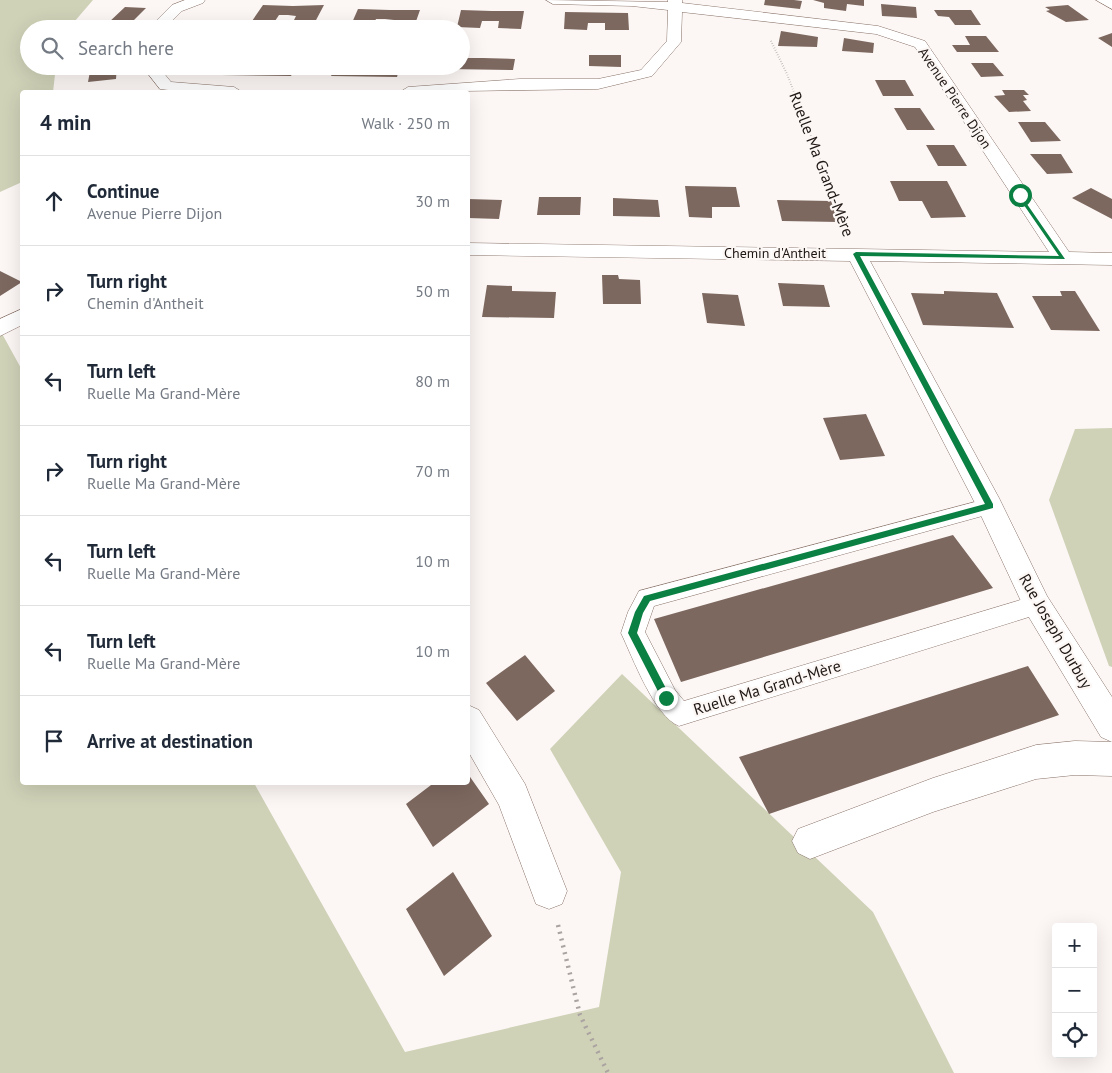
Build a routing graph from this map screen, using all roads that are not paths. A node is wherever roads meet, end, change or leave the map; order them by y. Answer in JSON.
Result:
{"nodes":[{"id":1,"x":198,"y":0,"type":"edge"},
{"id":2,"x":554,"y":0,"type":"edge"},
{"id":3,"x":1103,"y":0,"type":"edge"},
{"id":4,"x":675,"y":3,"type":"edge"},
{"id":5,"x":1112,"y":5,"type":"edge"},
{"id":6,"x":164,"y":20,"type":"edge"},
{"id":7,"x":157,"y":75,"type":"edge"},
{"id":8,"x":211,"y":90,"type":"edge"},
{"id":9,"x":436,"y":90,"type":"edge"},
{"id":10,"x":470,"y":249,"type":"edge"},
{"id":11,"x":856,"y":254,"type":"junction"},
{"id":12,"x":1063,"y":258,"type":"junction"},
{"id":13,"x":1112,"y":260,"type":"edge"},
{"id":14,"x":20,"y":317,"type":"edge"},
{"id":15,"x":0,"y":329,"type":"edge"},
{"id":16,"x":990,"y":506,"type":"junction"},
{"id":17,"x":1037,"y":605,"type":"junction"},
{"id":18,"x":470,"y":724,"type":"edge"},
{"id":19,"x":1112,"y":726,"type":"edge"},
{"id":20,"x":1112,"y":760,"type":"edge"},
{"id":21,"x":810,"y":841,"type":"dead end"},
{"id":22,"x":549,"y":891,"type":"road end"}],
"edges":[{"from":1,"to":6,"type":"street"},
{"from":2,"to":4,"type":"street","name":"Avenue Pierre Dijon"},
{"from":3,"to":5,"type":"street"},
{"from":4,"to":9,"type":"street"},
{"from":4,"to":12,"type":"street","name":"Avenue Pierre Dijon"},
{"from":7,"to":8,"type":"street"},
{"from":10,"to":11,"type":"street","name":"Chemin d'Antheit"},
{"from":11,"to":12,"type":"street","name":"Chemin d'Antheit"},
{"from":11,"to":16,"type":"street","name":"Ruelle Ma Grand-Mère"},
{"from":12,"to":13,"type":"street","name":"Chemin d'Antheit"},
{"from":14,"to":15,"type":"street"},
{"from":16,"to":17,"type":"street","name":"Rue Joseph Durbuy"},
{"from":16,"to":17,"type":"lane","name":"Ruelle Ma Grand-Mère"},
{"from":17,"to":19,"type":"street","name":"Rue Joseph Durbuy"},
{"from":18,"to":22,"type":"street"},
{"from":20,"to":21,"type":"street"}]}
